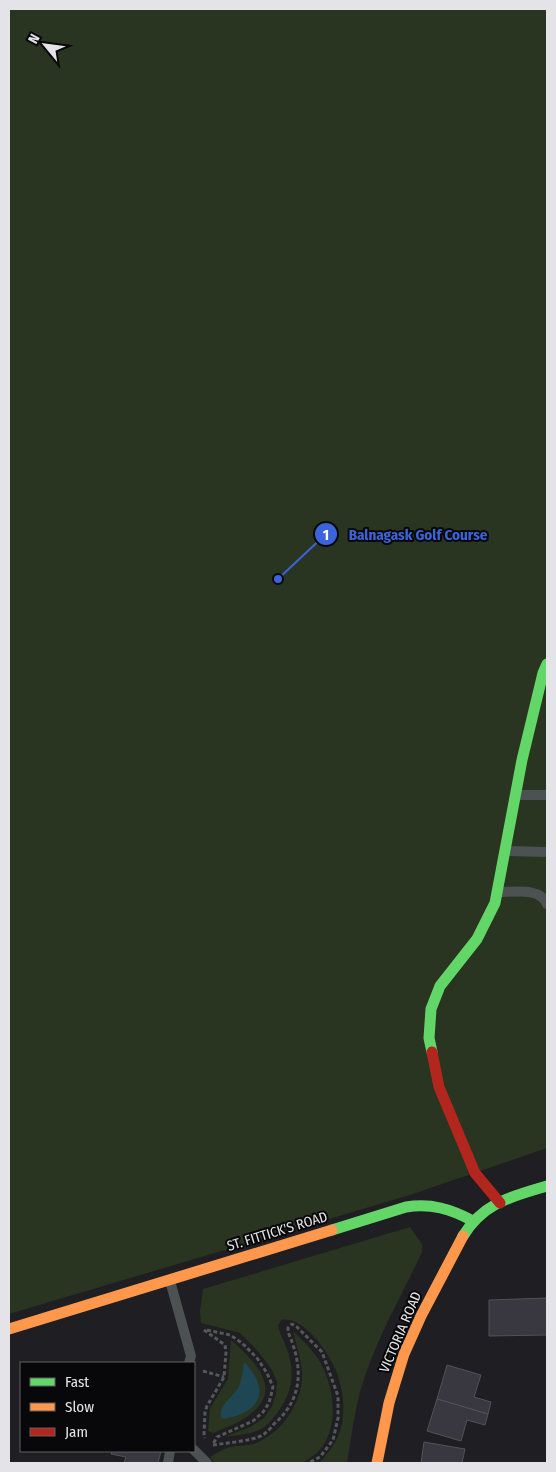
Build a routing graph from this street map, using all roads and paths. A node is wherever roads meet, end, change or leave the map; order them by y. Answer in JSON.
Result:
{"nodes":[{"id":1,"x":547,"y":664,"type":"edge"},
{"id":2,"x":515,"y":795,"type":"junction"},
{"id":3,"x":547,"y":795,"type":"edge"},
{"id":4,"x":505,"y":852,"type":"junction"},
{"id":5,"x":547,"y":852,"type":"edge"},
{"id":6,"x":497,"y":892,"type":"junction"},
{"id":7,"x":547,"y":904,"type":"edge"},
{"id":8,"x":547,"y":1186,"type":"edge"},
{"id":9,"x":500,"y":1203,"type":"junction"},
{"id":10,"x":472,"y":1222,"type":"junction"},
{"id":11,"x":170,"y":1280,"type":"junction"},
{"id":12,"x":9,"y":1329,"type":"edge"},
{"id":13,"x":189,"y":1362,"type":"edge"},
{"id":14,"x":201,"y":1371,"type":"dead end"},
{"id":15,"x":224,"y":1377,"type":"junction"},
{"id":16,"x":213,"y":1445,"type":"junction"},
{"id":17,"x":196,"y":1456,"type":"edge"},
{"id":18,"x":207,"y":1463,"type":"edge"},
{"id":19,"x":308,"y":1463,"type":"edge"},
{"id":20,"x":377,"y":1463,"type":"edge"}],
"edges":[{"from":1,"to":2,"type":"street"},
{"from":2,"to":3,"type":"lane"},
{"from":2,"to":4,"type":"street"},
{"from":4,"to":5,"type":"lane"},
{"from":4,"to":6,"type":"street"},
{"from":6,"to":7,"type":"lane"},
{"from":6,"to":9,"type":"street"},
{"from":8,"to":9,"type":"street"},
{"from":9,"to":10,"type":"street"},
{"from":10,"to":11,"type":"street","name":"ST. FITTICK'S ROAD"},
{"from":10,"to":20,"type":"street","name":"VICTORIA ROAD"},
{"from":11,"to":12,"type":"street","name":"ST. FITTICK'S ROAD"},
{"from":11,"to":13,"type":"lane"},
{"from":14,"to":15,"type":"path"},
{"from":15,"to":16,"type":"path"},
{"from":15,"to":16,"type":"path"},
{"from":16,"to":19,"type":"path"},
{"from":17,"to":18,"type":"lane"}]}
